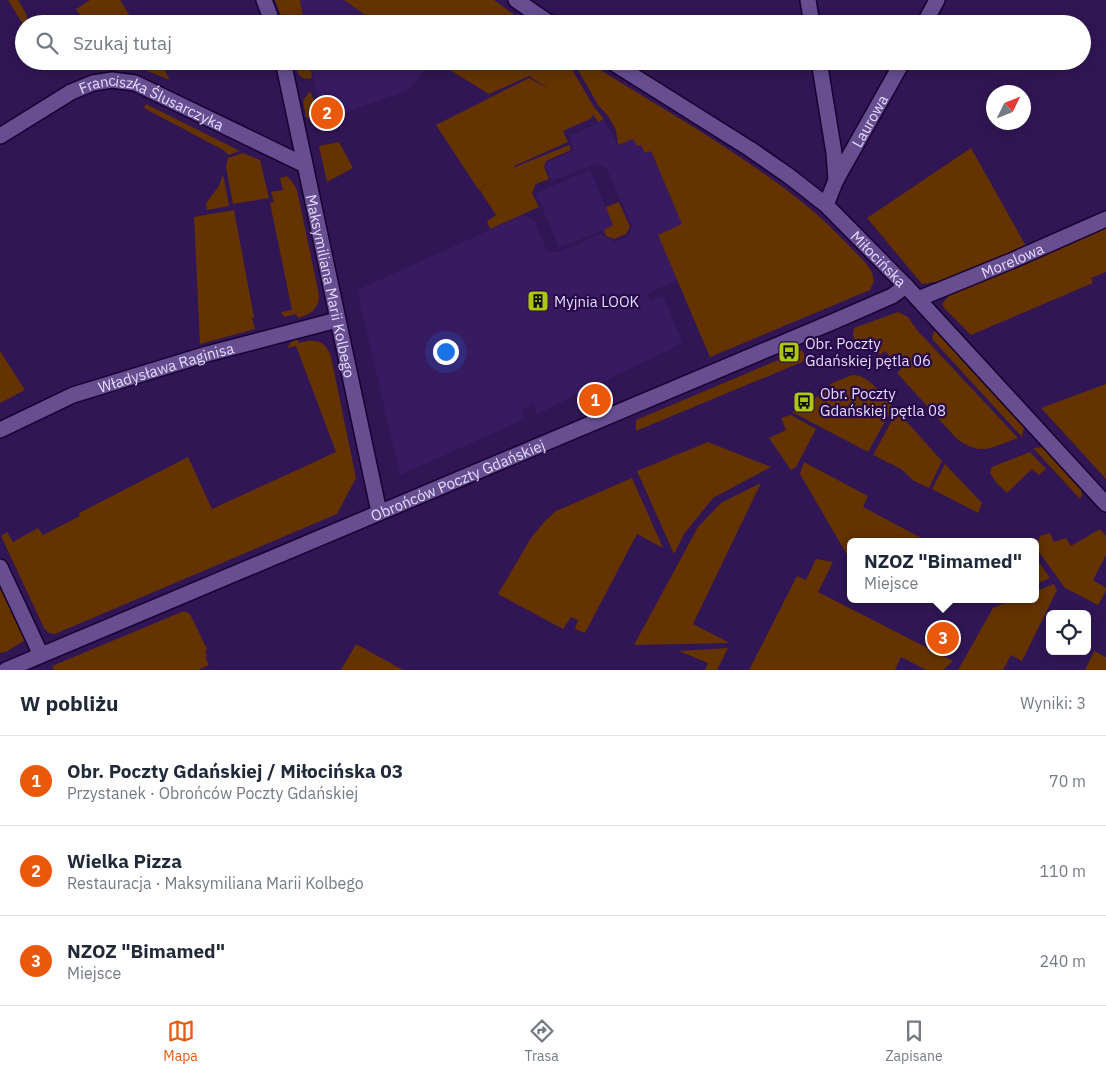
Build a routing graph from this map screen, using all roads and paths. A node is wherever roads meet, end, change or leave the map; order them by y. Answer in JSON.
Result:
{"nodes":[{"id":1,"x":264,"y":0,"type":"edge"},
{"id":2,"x":516,"y":0,"type":"edge"},
{"id":3,"x":808,"y":0,"type":"edge"},
{"id":4,"x":937,"y":0,"type":"edge"},
{"id":5,"x":270,"y":15,"type":"edge"},
{"id":6,"x":538,"y":15,"type":"edge"},
{"id":7,"x":810,"y":15,"type":"edge"},
{"id":8,"x":929,"y":15,"type":"edge"},
{"id":9,"x":285,"y":70,"type":"edge"},
{"id":10,"x":624,"y":70,"type":"edge"},
{"id":11,"x":820,"y":70,"type":"edge"},
{"id":12,"x":898,"y":70,"type":"edge"},
{"id":13,"x":0,"y":136,"type":"edge"},
{"id":14,"x":306,"y":165,"type":"junction"},
{"id":15,"x":836,"y":180,"type":"junction"},
{"id":16,"x":826,"y":205,"type":"junction"},
{"id":17,"x":1106,"y":219,"type":"edge"},
{"id":18,"x":906,"y":286,"type":"junction"},
{"id":19,"x":918,"y":299,"type":"junction"},
{"id":20,"x":337,"y":320,"type":"junction"},
{"id":21,"x":0,"y":430,"type":"edge"},
{"id":22,"x":1106,"y":504,"type":"edge"},
{"id":23,"x":379,"y":512,"type":"junction"},
{"id":24,"x":0,"y":567,"type":"edge"},
{"id":25,"x":41,"y":655,"type":"junction"},
{"id":26,"x":6,"y":670,"type":"edge"}],
"edges":[{"from":1,"to":5,"type":"street"},
{"from":2,"to":6,"type":"street"},
{"from":3,"to":7,"type":"street"},
{"from":4,"to":8,"type":"street"},
{"from":9,"to":14,"type":"street","name":"Maksymiliana Marii Kolbego"},
{"from":10,"to":16,"type":"street","name":"Miłocińska"},
{"from":11,"to":15,"type":"street","name":"Laurowa"},
{"from":12,"to":15,"type":"street","name":"Laurowa"},
{"from":13,"to":14,"type":"street","name":"Franciszka Ślusarczyka"},
{"from":14,"to":20,"type":"street","name":"Maksymiliana Marii Kolbego"},
{"from":15,"to":16,"type":"street","name":"Laurowa"},
{"from":16,"to":18,"type":"street","name":"Miłocińska"},
{"from":17,"to":19,"type":"street","name":"Morelowa"},
{"from":18,"to":19,"type":"street","name":"Miłocińska"},
{"from":18,"to":23,"type":"street","name":"Obrońców Poczty Gdańskiej"},
{"from":19,"to":22,"type":"street","name":"Miłocińska"},
{"from":20,"to":21,"type":"street","name":"Władysława Raginisa"},
{"from":20,"to":23,"type":"street","name":"Maksymiliana Marii Kolbego"},
{"from":23,"to":25,"type":"street","name":"Obrońców Poczty Gdańskiej"},
{"from":24,"to":25,"type":"street"},
{"from":25,"to":26,"type":"street","name":"Obrońców Poczty Gdańskiej"}]}
